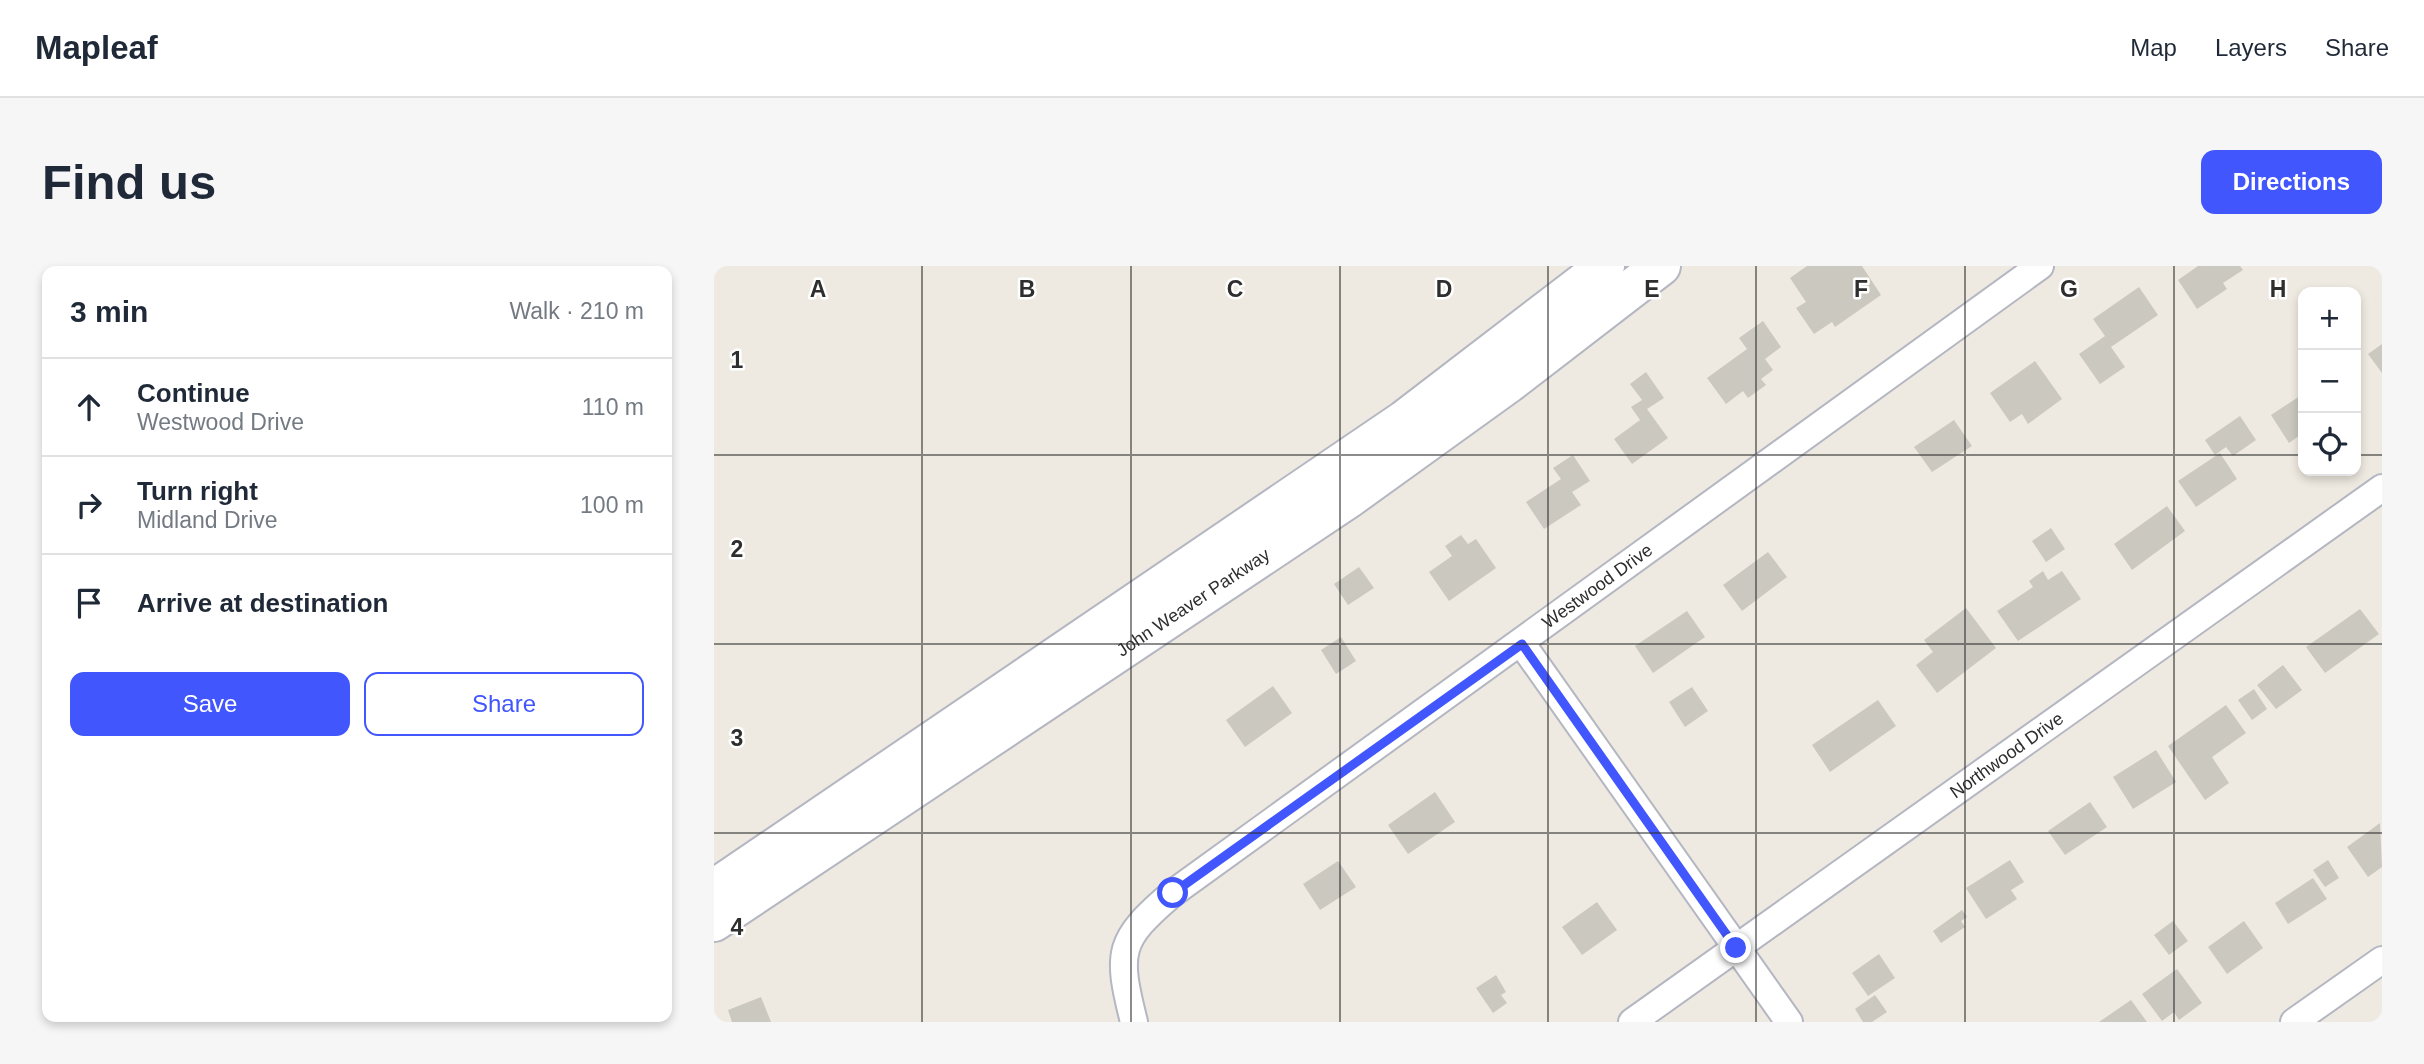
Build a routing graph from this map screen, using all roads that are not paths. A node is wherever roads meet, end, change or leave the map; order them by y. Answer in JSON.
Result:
{"nodes":[{"id":1,"x":1605,"y":266,"type":"edge"},
{"id":2,"x":1661,"y":266,"type":"edge"},
{"id":3,"x":2040,"y":266,"type":"edge"},
{"id":4,"x":2382,"y":488,"type":"edge"},
{"id":5,"x":1522,"y":644,"type":"junction"},
{"id":6,"x":714,"y":890,"type":"edge"},
{"id":7,"x":714,"y":922,"type":"edge"},
{"id":8,"x":1736,"y":948,"type":"junction"},
{"id":9,"x":2382,"y":960,"type":"edge"},
{"id":10,"x":1134,"y":1022,"type":"edge"},
{"id":11,"x":1632,"y":1022,"type":"edge"},
{"id":12,"x":1789,"y":1022,"type":"edge"},
{"id":13,"x":2294,"y":1022,"type":"edge"}],
"edges":[{"from":1,"to":6,"type":"main road","name":"John Weaver Parkway"},
{"from":2,"to":7,"type":"main road","name":"John Weaver Parkway"},
{"from":3,"to":5,"type":"street","name":"Westwood Drive"},
{"from":4,"to":8,"type":"street","name":"Northwood Drive"},
{"from":5,"to":8,"type":"street"},
{"from":5,"to":10,"type":"street","name":"Westwood Drive"},
{"from":8,"to":11,"type":"street","name":"Northwood Drive"},
{"from":8,"to":12,"type":"street"},
{"from":9,"to":13,"type":"street"}]}
